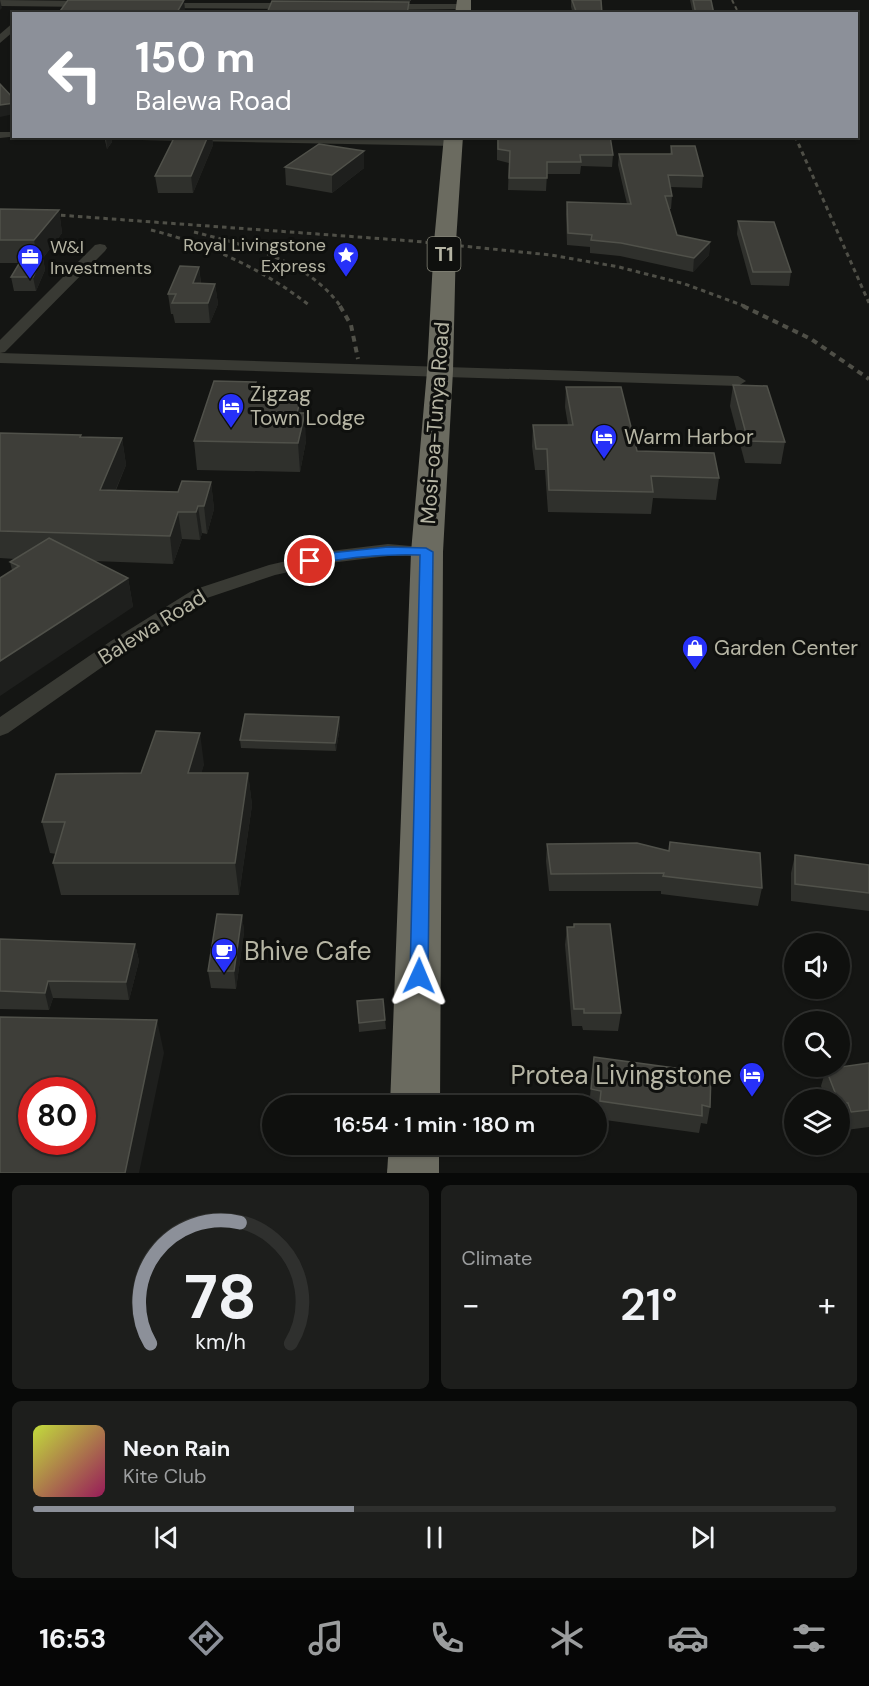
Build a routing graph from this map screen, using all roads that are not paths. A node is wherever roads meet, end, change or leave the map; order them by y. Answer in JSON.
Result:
{"nodes":[{"id":1,"x":36,"y":2,"type":"edge"},
{"id":2,"x":0,"y":3,"type":"edge"},
{"id":3,"x":103,"y":4,"type":"edge"},
{"id":4,"x":149,"y":5,"type":"edge"},
{"id":5,"x":229,"y":6,"type":"edge"},
{"id":6,"x":299,"y":6,"type":"edge"},
{"id":7,"x":370,"y":6,"type":"edge"},
{"id":8,"x":417,"y":7,"type":"edge"},
{"id":9,"x":463,"y":7,"type":"edge"},
{"id":10,"x":12,"y":28,"type":"edge"},
{"id":11,"x":0,"y":40,"type":"edge"},
{"id":12,"x":272,"y":138,"type":"edge"},
{"id":13,"x":392,"y":139,"type":"edge"},
{"id":14,"x":454,"y":140,"type":"edge"},
{"id":15,"x":100,"y":248,"type":"dead end"},
{"id":16,"x":0,"y":349,"type":"edge"},
{"id":17,"x":0,"y":358,"type":"edge"},
{"id":18,"x":440,"y":371,"type":"junction"},
{"id":19,"x":738,"y":381,"type":"dead end"},
{"id":20,"x":426,"y":552,"type":"junction"},
{"id":21,"x":0,"y":728,"type":"edge"},
{"id":22,"x":415,"y":1095,"type":"edge"},
{"id":23,"x":414,"y":1155,"type":"edge"},
{"id":24,"x":413,"y":1173,"type":"edge"}],
"edges":[{"from":1,"to":2,"type":"street"},
{"from":1,"to":3,"type":"street"},
{"from":4,"to":5,"type":"street"},
{"from":5,"to":6,"type":"street"},
{"from":7,"to":8,"type":"street"},
{"from":8,"to":9,"type":"street"},
{"from":10,"to":11,"type":"street"},
{"from":12,"to":13,"type":"street"},
{"from":13,"to":14,"type":"street"},
{"from":14,"to":18,"type":"highway","name":"Mosi-oa-Tunya Road","number":"T1"},
{"from":15,"to":16,"type":"street"},
{"from":17,"to":18,"type":"street"},
{"from":18,"to":19,"type":"street"},
{"from":18,"to":20,"type":"highway","name":"Mosi-oa-Tunya Road","number":"T1"},
{"from":20,"to":21,"type":"street","name":"Balewa Road"},
{"from":20,"to":22,"type":"highway","name":"Mosi-oa-Tunya Road","number":"T1"},
{"from":23,"to":24,"type":"highway"}]}
